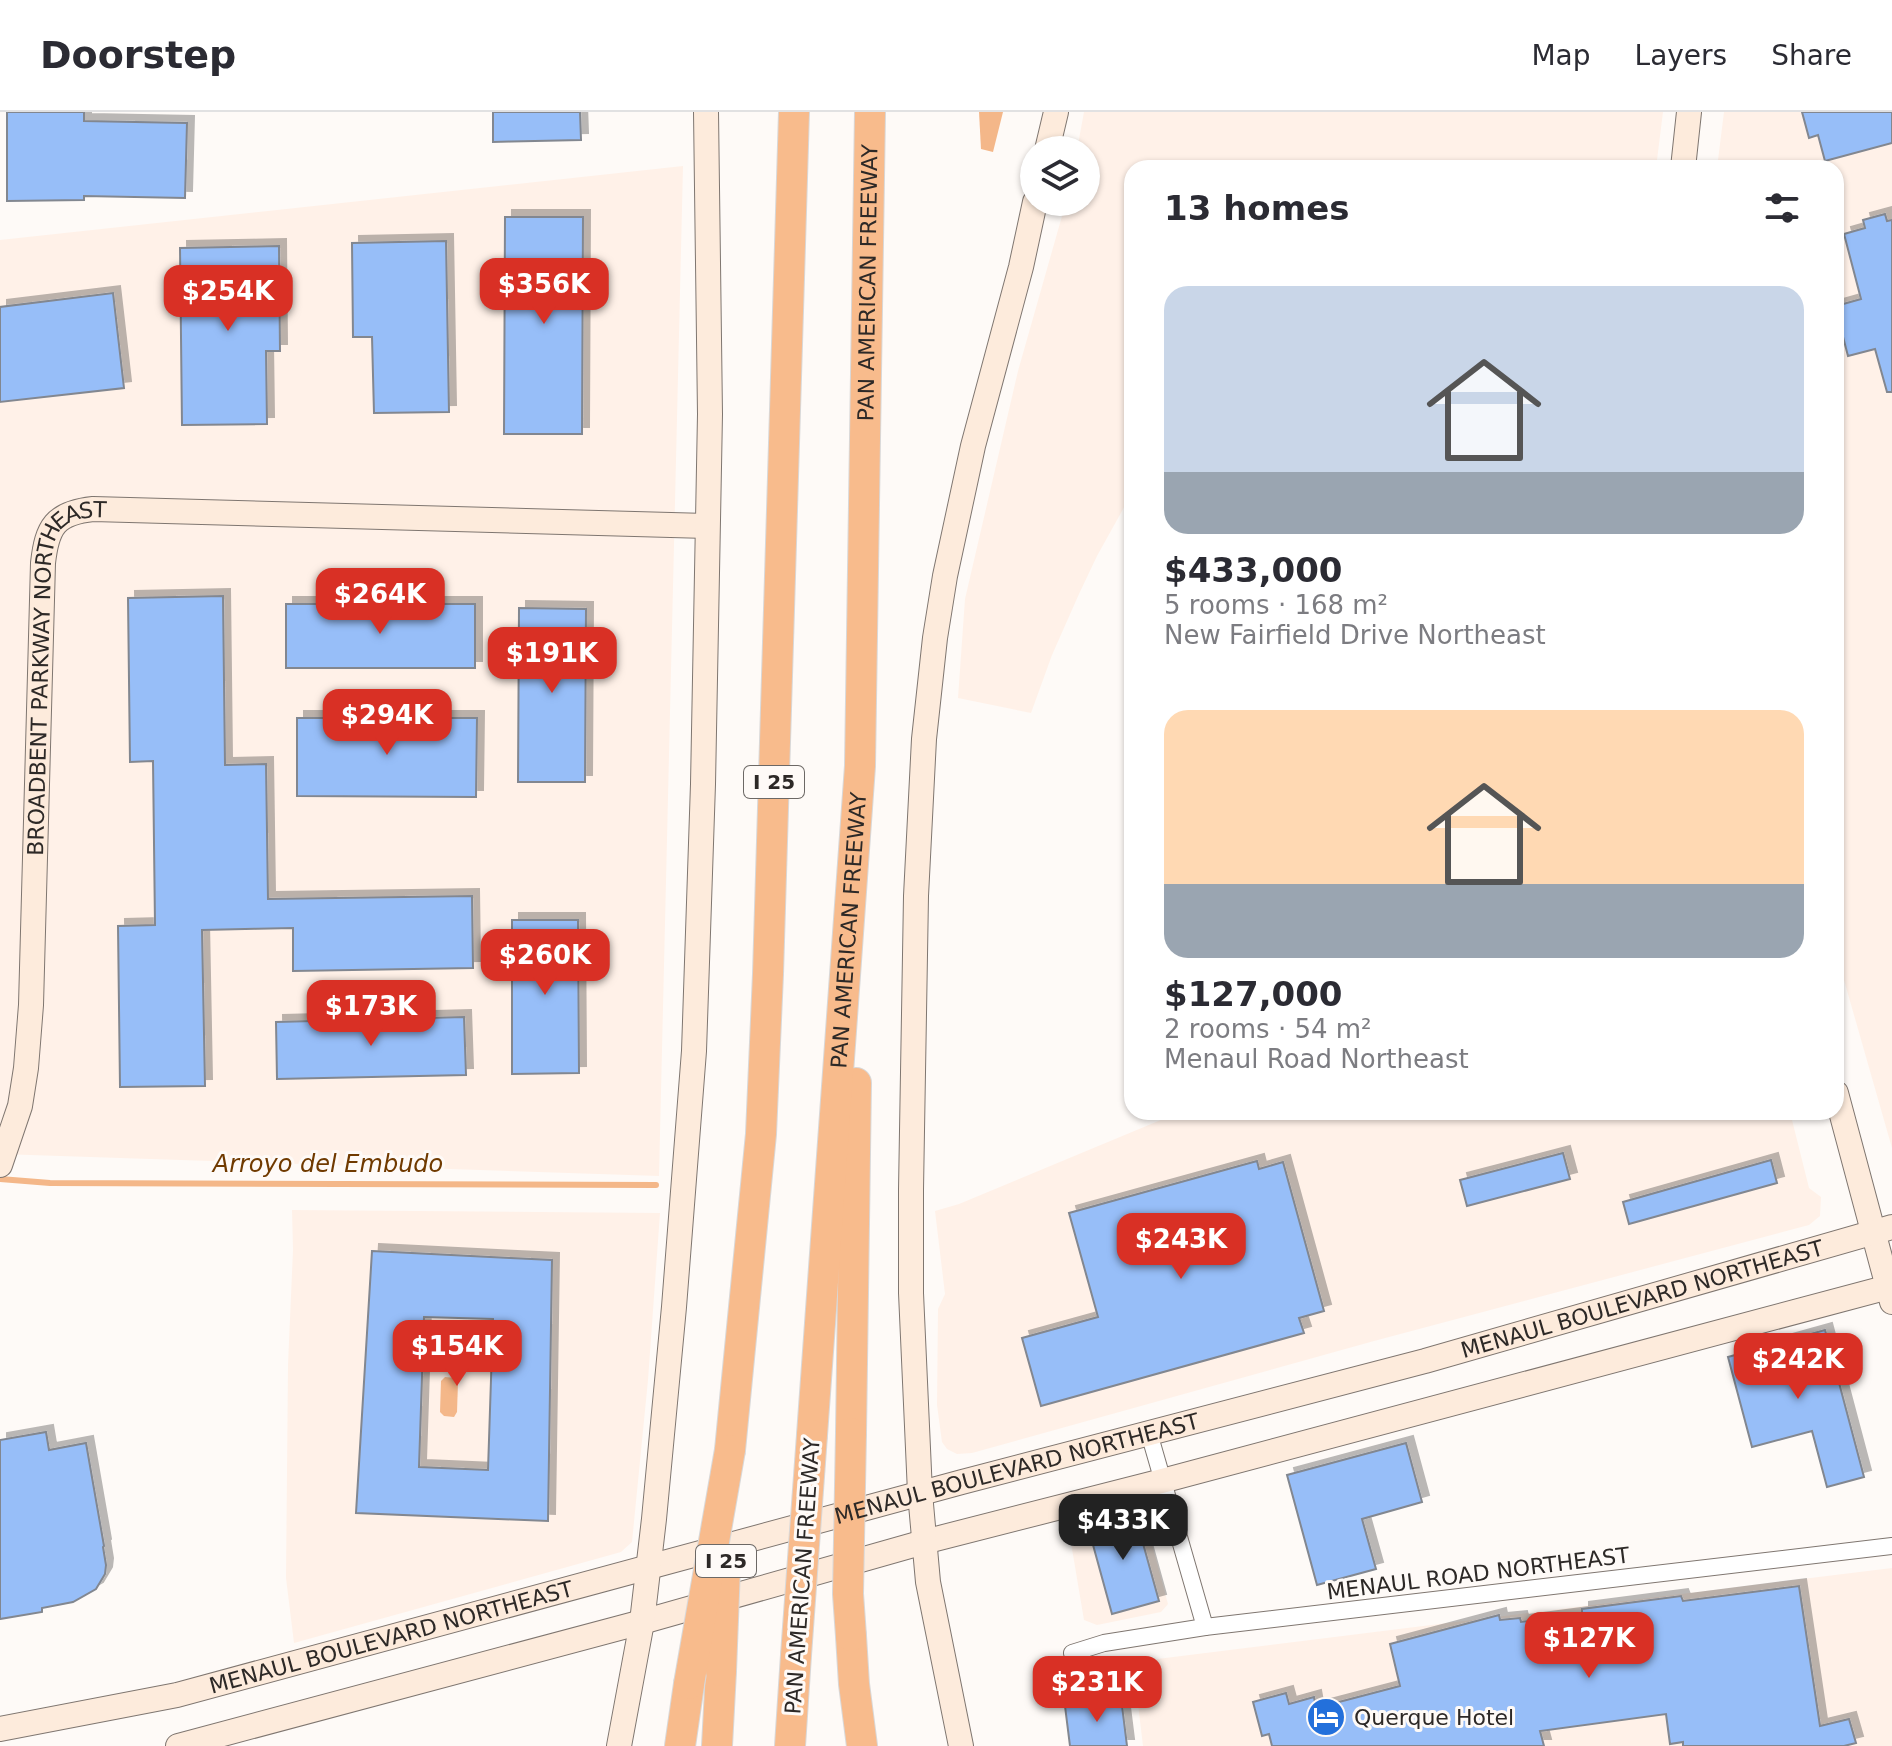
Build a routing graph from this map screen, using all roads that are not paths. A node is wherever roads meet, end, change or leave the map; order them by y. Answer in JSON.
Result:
{"nodes":[{"id":1,"x":706,"y":112,"type":"edge"},
{"id":2,"x":794,"y":112,"type":"edge"},
{"id":3,"x":870,"y":112,"type":"edge"},
{"id":4,"x":1056,"y":112,"type":"edge"},
{"id":5,"x":1689,"y":112,"type":"edge"},
{"id":6,"x":1050,"y":136,"type":"edge"},
{"id":7,"x":1684,"y":160,"type":"edge"},
{"id":8,"x":1032,"y":216,"type":"edge"},
{"id":9,"x":707,"y":526,"type":"junction"},
{"id":10,"x":860,"y":766,"type":"junction"},
{"id":11,"x":1844,"y":1117,"type":"edge"},
{"id":12,"x":0,"y":1165,"type":"edge"},
{"id":13,"x":1882,"y":1230,"type":"edge"},
{"id":14,"x":1891,"y":1292,"type":"edge"},
{"id":15,"x":1149,"y":1433,"type":"junction"},
{"id":16,"x":730,"y":1450,"type":"junction"},
{"id":17,"x":1162,"y":1481,"type":"junction"},
{"id":18,"x":920,"y":1493,"type":"junction"},
{"id":19,"x":924,"y":1542,"type":"junction"},
{"id":20,"x":1892,"y":1546,"type":"edge"},
{"id":21,"x":649,"y":1566,"type":"junction"},
{"id":22,"x":642,"y":1622,"type":"junction"},
{"id":23,"x":1205,"y":1627,"type":"junction"},
{"id":24,"x":1072,"y":1653,"type":"dead end"},
{"id":25,"x":0,"y":1729,"type":"edge"},
{"id":26,"x":178,"y":1746,"type":"edge"},
{"id":27,"x":619,"y":1746,"type":"edge"},
{"id":28,"x":680,"y":1746,"type":"edge"},
{"id":29,"x":717,"y":1746,"type":"edge"},
{"id":30,"x":790,"y":1746,"type":"edge"},
{"id":31,"x":862,"y":1746,"type":"edge"},
{"id":32,"x":961,"y":1746,"type":"edge"}],
"edges":[{"from":1,"to":9,"type":"main road"},
{"from":2,"to":16,"type":"highway","number":"I 25"},
{"from":3,"to":10,"type":"highway","name":"PAN AMERICAN FREEWAY"},
{"from":4,"to":6,"type":"main road"},
{"from":5,"to":7,"type":"main road"},
{"from":8,"to":18,"type":"main road"},
{"from":9,"to":12,"type":"main road","name":"BROADBENT PARKWAY NORTHEAST"},
{"from":9,"to":21,"type":"main road"},
{"from":10,"to":30,"type":"highway","name":"PAN AMERICAN FREEWAY","bridge":true},
{"from":10,"to":31,"type":"highway","bridge":true},
{"from":11,"to":13,"type":"main road"},
{"from":13,"to":14,"type":"main road"},
{"from":13,"to":15,"type":"main road","name":"MENAUL BOULEVARD NORTHEAST"},
{"from":14,"to":17,"type":"main road"},
{"from":15,"to":17,"type":"street"},
{"from":15,"to":18,"type":"main road","name":"MENAUL BOULEVARD NORTHEAST"},
{"from":16,"to":28,"type":"highway","bridge":true},
{"from":16,"to":29,"type":"highway","number":"I 25","bridge":true},
{"from":17,"to":19,"type":"main road"},
{"from":17,"to":23,"type":"street"},
{"from":18,"to":19,"type":"main road"},
{"from":18,"to":21,"type":"main road","name":"MENAUL BOULEVARD NORTHEAST"},
{"from":19,"to":22,"type":"main road"},
{"from":19,"to":32,"type":"main road"},
{"from":20,"to":23,"type":"street","name":"MENAUL ROAD NORTHEAST"},
{"from":21,"to":22,"type":"main road"},
{"from":21,"to":25,"type":"main road","name":"MENAUL BOULEVARD NORTHEAST"},
{"from":22,"to":26,"type":"main road"},
{"from":22,"to":27,"type":"main road"},
{"from":23,"to":24,"type":"street","name":"MENAUL ROAD NORTHEAST"}]}
